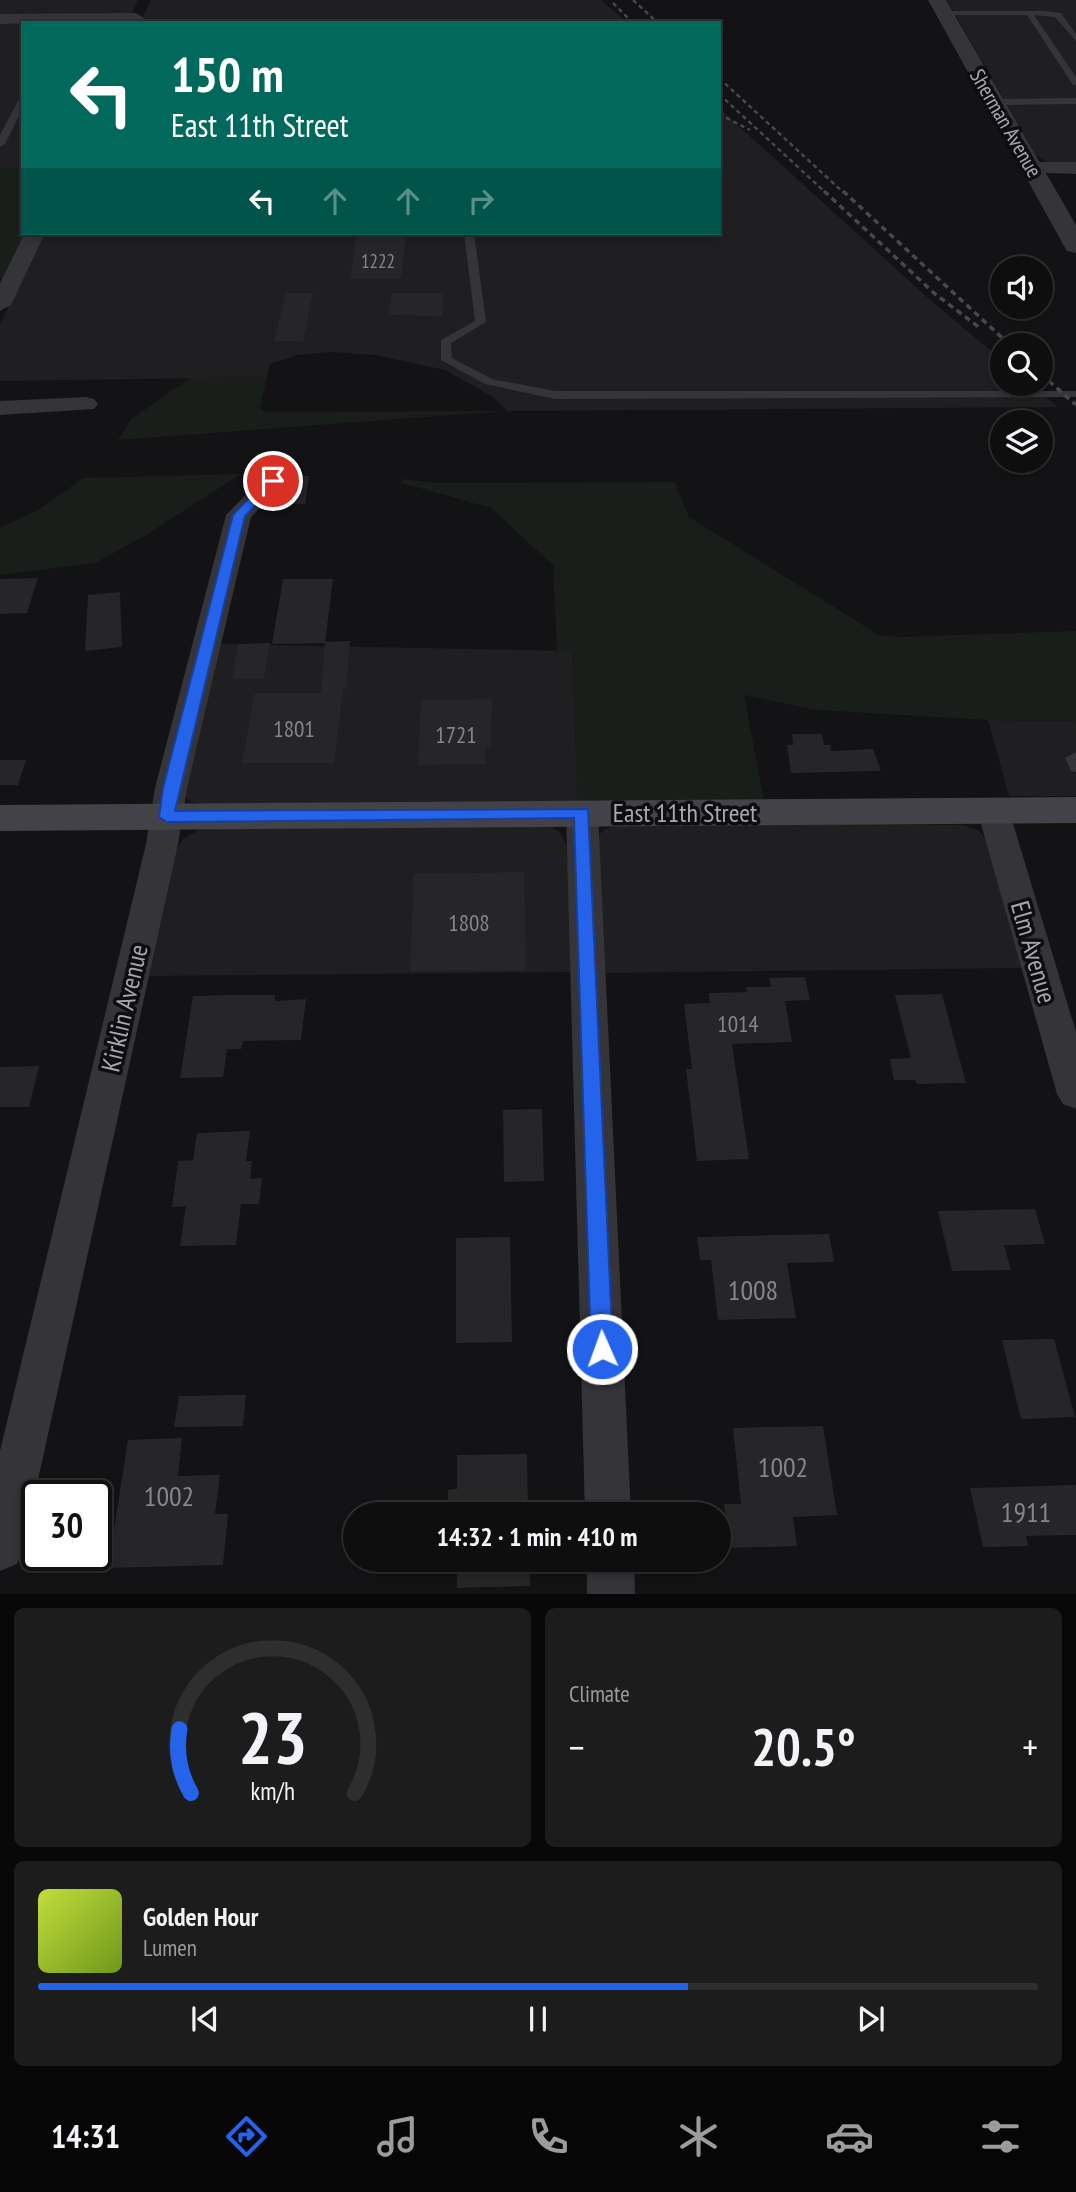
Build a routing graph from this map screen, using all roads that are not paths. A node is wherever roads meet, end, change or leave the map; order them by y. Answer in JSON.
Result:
{"nodes":[{"id":1,"x":145,"y":0,"type":"edge"},
{"id":2,"x":940,"y":6,"type":"edge"},
{"id":3,"x":1029,"y":13,"type":"junction"},
{"id":4,"x":0,"y":19,"type":"edge"},
{"id":5,"x":135,"y":21,"type":"edge"},
{"id":6,"x":1076,"y":39,"type":"edge"},
{"id":7,"x":1076,"y":83,"type":"edge"},
{"id":8,"x":1076,"y":101,"type":"edge"},
{"id":9,"x":21,"y":102,"type":"edge"},
{"id":10,"x":994,"y":102,"type":"junction"},
{"id":11,"x":0,"y":113,"type":"edge"},
{"id":12,"x":15,"y":113,"type":"junction"},
{"id":13,"x":9,"y":125,"type":"junction"},
{"id":14,"x":21,"y":125,"type":"edge"},
{"id":15,"x":0,"y":144,"type":"edge"},
{"id":16,"x":1032,"y":168,"type":"junction"},
{"id":17,"x":1076,"y":168,"type":"edge"},
{"id":18,"x":34,"y":235,"type":"edge"},
{"id":19,"x":469,"y":235,"type":"edge"},
{"id":20,"x":1076,"y":246,"type":"edge"},
{"id":21,"x":0,"y":305,"type":"edge"},
{"id":22,"x":1076,"y":394,"type":"edge"},
{"id":23,"x":86,"y":404,"type":"dead end"},
{"id":24,"x":0,"y":408,"type":"edge"},
{"id":25,"x":273,"y":481,"type":"dead end"},
{"id":26,"x":1076,"y":757,"type":"edge"},
{"id":27,"x":1076,"y":766,"type":"edge"},
{"id":28,"x":993,"y":810,"type":"junction"},
{"id":29,"x":1076,"y":810,"type":"edge"},
{"id":30,"x":582,"y":813,"type":"junction"},
{"id":31,"x":167,"y":817,"type":"junction"},
{"id":32,"x":0,"y":818,"type":"edge"},
{"id":33,"x":1076,"y":1094,"type":"edge"},
{"id":34,"x":608,"y":1502,"type":"edge"},
{"id":35,"x":0,"y":1548,"type":"edge"},
{"id":36,"x":610,"y":1572,"type":"edge"},
{"id":37,"x":611,"y":1594,"type":"edge"}],
"edges":[{"from":1,"to":5,"type":"street"},
{"from":2,"to":3,"type":"lane"},
{"from":2,"to":10,"type":"street","name":"Sherman Avenue"},
{"from":3,"to":6,"type":"lane"},
{"from":3,"to":7,"type":"lane"},
{"from":4,"to":5,"type":"street"},
{"from":8,"to":10,"type":"lane"},
{"from":9,"to":12,"type":"lane"},
{"from":10,"to":16,"type":"street","name":"Sherman Avenue"},
{"from":11,"to":12,"type":"lane"},
{"from":12,"to":13,"type":"lane"},
{"from":13,"to":14,"type":"lane"},
{"from":13,"to":15,"type":"lane"},
{"from":16,"to":17,"type":"street"},
{"from":16,"to":20,"type":"street","name":"Sherman Avenue"},
{"from":18,"to":21,"type":"street"},
{"from":19,"to":22,"type":"lane"},
{"from":23,"to":24,"type":"street"},
{"from":25,"to":31,"type":"street","name":"Kirklin Avenue"},
{"from":26,"to":27,"type":"lane"},
{"from":28,"to":29,"type":"main road","name":"East 11th Street"},
{"from":28,"to":30,"type":"main road","name":"East 11th Street"},
{"from":28,"to":33,"type":"street","name":"Elm Avenue"},
{"from":30,"to":31,"type":"main road","name":"East 11th Street"},
{"from":30,"to":34,"type":"street"},
{"from":31,"to":32,"type":"main road","name":"East 11th Street"},
{"from":31,"to":35,"type":"street","name":"Kirklin Avenue"},
{"from":36,"to":37,"type":"street"}]}
